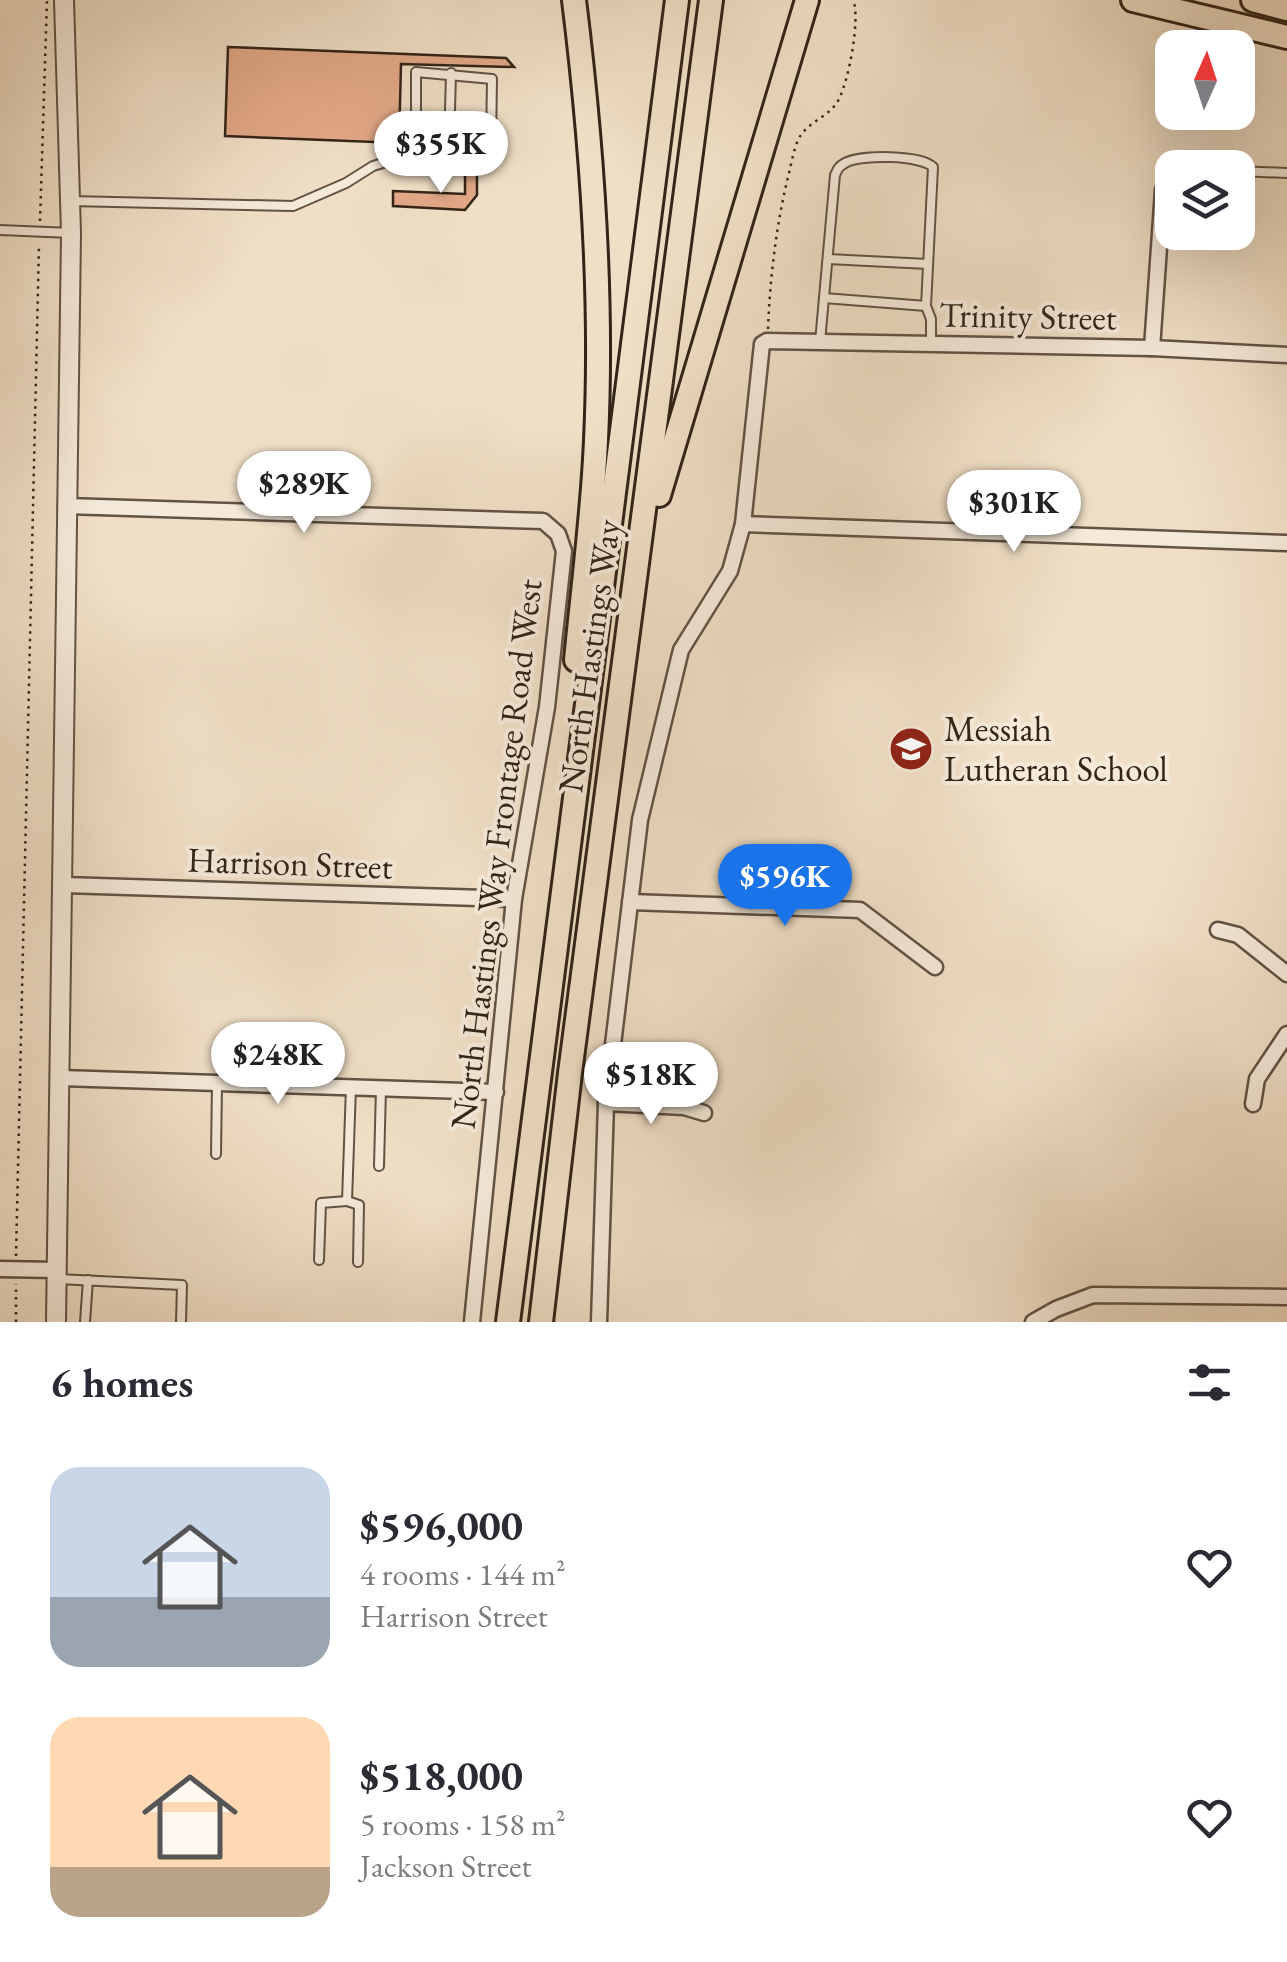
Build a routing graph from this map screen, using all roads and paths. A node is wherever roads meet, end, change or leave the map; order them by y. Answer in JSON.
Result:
{"nodes":[{"id":1,"x":47,"y":0,"type":"edge"},
{"id":2,"x":64,"y":0,"type":"edge"},
{"id":3,"x":574,"y":0,"type":"edge"},
{"id":4,"x":677,"y":0,"type":"edge"},
{"id":5,"x":807,"y":0,"type":"edge"},
{"id":6,"x":817,"y":0,"type":"edge"},
{"id":7,"x":853,"y":0,"type":"edge"},
{"id":8,"x":1133,"y":0,"type":"edge"},
{"id":9,"x":1253,"y":0,"type":"edge"},
{"id":10,"x":711,"y":1,"type":"edge"},
{"id":11,"x":1287,"y":9,"type":"edge"},
{"id":12,"x":1287,"y":37,"type":"edge"},
{"id":13,"x":793,"y":49,"type":"junction"},
{"id":14,"x":451,"y":73,"type":"junction"},
{"id":15,"x":450,"y":148,"type":"junction"},
{"id":16,"x":416,"y":153,"type":"junction"},
{"id":17,"x":1255,"y":171,"type":"edge"},
{"id":18,"x":1287,"y":173,"type":"edge"},
{"id":19,"x":70,"y":201,"type":"junction"},
{"id":20,"x":0,"y":230,"type":"edge"},
{"id":21,"x":39,"y":232,"type":"junction"},
{"id":22,"x":71,"y":233,"type":"junction"},
{"id":23,"x":1159,"y":250,"type":"edge"},
{"id":24,"x":828,"y":258,"type":"junction"},
{"id":25,"x":928,"y":264,"type":"junction"},
{"id":26,"x":824,"y":298,"type":"junction"},
{"id":27,"x":926,"y":306,"type":"junction"},
{"id":28,"x":767,"y":341,"type":"junction"},
{"id":29,"x":820,"y":342,"type":"junction"},
{"id":30,"x":931,"y":344,"type":"junction"},
{"id":31,"x":1152,"y":348,"type":"junction"},
{"id":32,"x":1287,"y":354,"type":"edge"},
{"id":33,"x":66,"y":506,"type":"junction"},
{"id":34,"x":743,"y":524,"type":"junction"},
{"id":35,"x":1287,"y":543,"type":"edge"},
{"id":36,"x":607,"y":789,"type":"junction"},
{"id":37,"x":64,"y":886,"type":"junction"},
{"id":38,"x":514,"y":900,"type":"junction"},
{"id":39,"x":630,"y":902,"type":"junction"},
{"id":40,"x":1218,"y":930,"type":"dead end"},
{"id":41,"x":935,"y":967,"type":"dead end"},
{"id":42,"x":1287,"y":974,"type":"edge"},
{"id":43,"x":1287,"y":1034,"type":"edge"},
{"id":44,"x":538,"y":1069,"type":"junction"},
{"id":45,"x":61,"y":1078,"type":"junction"},
{"id":46,"x":217,"y":1083,"type":"junction"},
{"id":47,"x":351,"y":1087,"type":"junction"},
{"id":48,"x":381,"y":1088,"type":"junction"},
{"id":49,"x":496,"y":1092,"type":"junction"},
{"id":50,"x":606,"y":1103,"type":"junction"},
{"id":51,"x":1253,"y":1104,"type":"dead end"},
{"id":52,"x":704,"y":1114,"type":"dead end"},
{"id":53,"x":216,"y":1154,"type":"dead end"},
{"id":54,"x":379,"y":1166,"type":"dead end"},
{"id":55,"x":348,"y":1201,"type":"junction"},
{"id":56,"x":16,"y":1258,"type":"dead end"},
{"id":57,"x":319,"y":1260,"type":"dead end"},
{"id":58,"x":358,"y":1262,"type":"dead end"},
{"id":59,"x":0,"y":1269,"type":"edge"},
{"id":60,"x":57,"y":1274,"type":"junction"},
{"id":61,"x":16,"y":1280,"type":"dead end"},
{"id":62,"x":88,"y":1280,"type":"junction"},
{"id":63,"x":1287,"y":1297,"type":"edge"},
{"id":64,"x":1038,"y":1321,"type":"edge"},
{"id":65,"x":16,"y":1322,"type":"edge"},
{"id":66,"x":56,"y":1322,"type":"edge"},
{"id":67,"x":86,"y":1322,"type":"edge"},
{"id":68,"x":181,"y":1322,"type":"edge"},
{"id":69,"x":472,"y":1322,"type":"edge"},
{"id":70,"x":508,"y":1322,"type":"edge"},
{"id":71,"x":541,"y":1322,"type":"edge"},
{"id":72,"x":599,"y":1322,"type":"edge"}],
"edges":[{"from":1,"to":21,"type":"path"},
{"from":2,"to":19,"type":"street"},
{"from":3,"to":44,"type":"main road"},
{"from":4,"to":44,"type":"main road","name":"North Hastings Way"},
{"from":5,"to":13,"type":"main road"},
{"from":6,"to":13,"type":"main road"},
{"from":7,"to":28,"type":"path"},
{"from":8,"to":12,"type":"main road"},
{"from":9,"to":11,"type":"main road"},
{"from":10,"to":36,"type":"main road","name":"North Hastings Way"},
{"from":13,"to":36,"type":"main road"},
{"from":14,"to":15,"type":"lane"},
{"from":14,"to":15,"type":"lane"},
{"from":14,"to":16,"type":"lane"},
{"from":15,"to":16,"type":"lane"},
{"from":16,"to":19,"type":"lane"},
{"from":17,"to":18,"type":"lane"},
{"from":19,"to":22,"type":"street"},
{"from":20,"to":21,"type":"lane"},
{"from":21,"to":22,"type":"lane"},
{"from":21,"to":56,"type":"path"},
{"from":22,"to":33,"type":"street"},
{"from":23,"to":31,"type":"street"},
{"from":24,"to":25,"type":"lane"},
{"from":24,"to":25,"type":"lane"},
{"from":24,"to":26,"type":"lane"},
{"from":25,"to":27,"type":"lane"},
{"from":26,"to":27,"type":"lane"},
{"from":26,"to":29,"type":"lane"},
{"from":27,"to":30,"type":"lane"},
{"from":28,"to":29,"type":"street","name":"Trinity Street"},
{"from":28,"to":34,"type":"street"},
{"from":29,"to":30,"type":"street","name":"Trinity Street"},
{"from":30,"to":31,"type":"street","name":"Trinity Street"},
{"from":31,"to":32,"type":"street","name":"Trinity Street"},
{"from":33,"to":37,"type":"street"},
{"from":33,"to":38,"type":"street","name":"North Hastings Way Frontage Road West"},
{"from":34,"to":35,"type":"street"},
{"from":34,"to":39,"type":"street"},
{"from":36,"to":71,"type":"main road","name":"North Hastings Way"},
{"from":37,"to":38,"type":"street","name":"Harrison Street"},
{"from":37,"to":45,"type":"street"},
{"from":38,"to":49,"type":"street","name":"North Hastings Way Frontage Road West"},
{"from":39,"to":41,"type":"street"},
{"from":39,"to":50,"type":"street"},
{"from":40,"to":42,"type":"street"},
{"from":43,"to":51,"type":"street"},
{"from":44,"to":70,"type":"main road","name":"North Hastings Way"},
{"from":45,"to":46,"type":"street"},
{"from":45,"to":60,"type":"street"},
{"from":46,"to":47,"type":"street"},
{"from":46,"to":53,"type":"lane"},
{"from":47,"to":48,"type":"street"},
{"from":47,"to":55,"type":"lane"},
{"from":48,"to":49,"type":"street"},
{"from":48,"to":54,"type":"lane"},
{"from":49,"to":69,"type":"street","name":"North Hastings Way Frontage Road West"},
{"from":50,"to":52,"type":"street"},
{"from":50,"to":72,"type":"street"},
{"from":55,"to":57,"type":"lane"},
{"from":55,"to":58,"type":"lane"},
{"from":59,"to":60,"type":"street"},
{"from":60,"to":62,"type":"lane"},
{"from":60,"to":66,"type":"street"},
{"from":61,"to":65,"type":"path"},
{"from":62,"to":67,"type":"lane"},
{"from":62,"to":68,"type":"lane"},
{"from":63,"to":64,"type":"street"}]}
